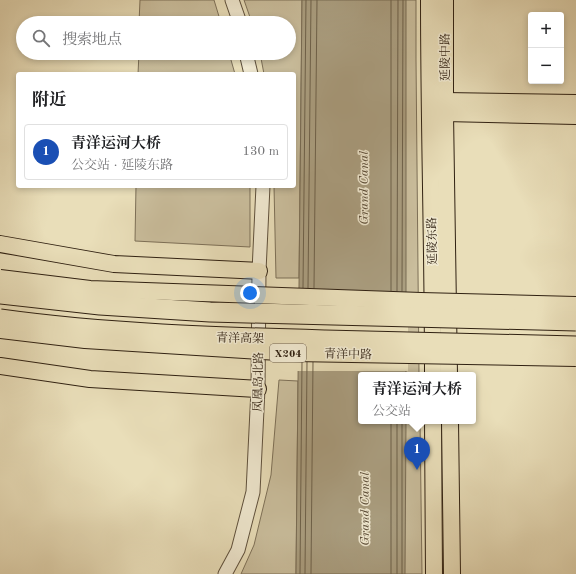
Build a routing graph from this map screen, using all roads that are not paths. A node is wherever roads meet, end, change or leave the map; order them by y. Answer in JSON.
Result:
{"nodes":[{"id":1,"x":232,"y":0,"type":"edge"},
{"id":2,"x":429,"y":0,"type":"edge"},
{"id":3,"x":445,"y":0,"type":"edge"},
{"id":4,"x":238,"y":16,"type":"edge"},
{"id":5,"x":248,"y":60,"type":"edge"},
{"id":6,"x":251,"y":72,"type":"edge"},
{"id":7,"x":576,"y":103,"type":"edge"},
{"id":8,"x":429,"y":107,"type":"junction"},
{"id":9,"x":445,"y":107,"type":"junction"},
{"id":10,"x":576,"y":116,"type":"edge"},
{"id":11,"x":263,"y":188,"type":"edge"},
{"id":12,"x":0,"y":244,"type":"edge"},
{"id":13,"x":259,"y":271,"type":"junction"},
{"id":14,"x":0,"y":278,"type":"edge"},
{"id":15,"x":0,"y":294,"type":"edge"},
{"id":16,"x":576,"y":305,"type":"edge"},
{"id":17,"x":0,"y":319,"type":"edge"},
{"id":18,"x":576,"y":321,"type":"edge"},
{"id":19,"x":0,"y":330,"type":"edge"},
{"id":20,"x":576,"y":346,"type":"edge"},
{"id":21,"x":576,"y":358,"type":"edge"},
{"id":22,"x":0,"y":366,"type":"edge"},
{"id":23,"x":433,"y":372,"type":"edge"},
{"id":24,"x":449,"y":372,"type":"edge"},
{"id":25,"x":258,"y":389,"type":"junction"},
{"id":26,"x":433,"y":424,"type":"edge"},
{"id":27,"x":450,"y":424,"type":"edge"},
{"id":28,"x":226,"y":574,"type":"edge"},
{"id":29,"x":434,"y":574,"type":"edge"},
{"id":30,"x":452,"y":574,"type":"edge"}],
"edges":[{"from":1,"to":4,"type":"street"},
{"from":2,"to":8,"type":"main road","name":"延陵中路"},
{"from":3,"to":9,"type":"main road","name":"延陵中路"},
{"from":5,"to":6,"type":"street"},
{"from":7,"to":9,"type":"main road"},
{"from":8,"to":9,"type":"main road"},
{"from":8,"to":23,"type":"main road","name":"延陵东路"},
{"from":9,"to":10,"type":"main road"},
{"from":9,"to":24,"type":"main road","name":"延陵东路"},
{"from":11,"to":13,"type":"street","name":"凤凰岛北路"},
{"from":12,"to":13,"type":"main road"},
{"from":13,"to":25,"type":"street","name":"凤凰岛北路"},
{"from":14,"to":16,"type":"main road","bridge":true},
{"from":15,"to":18,"type":"highway","bridge":true},
{"from":17,"to":20,"type":"highway","name":"青洋高架","bridge":true},
{"from":19,"to":21,"type":"main road","name":"青洋中路","number":"X204","bridge":true},
{"from":22,"to":25,"type":"main road"},
{"from":25,"to":28,"type":"street","name":"凤凰岛北路"},
{"from":26,"to":29,"type":"main road"},
{"from":27,"to":30,"type":"main road"}]}
